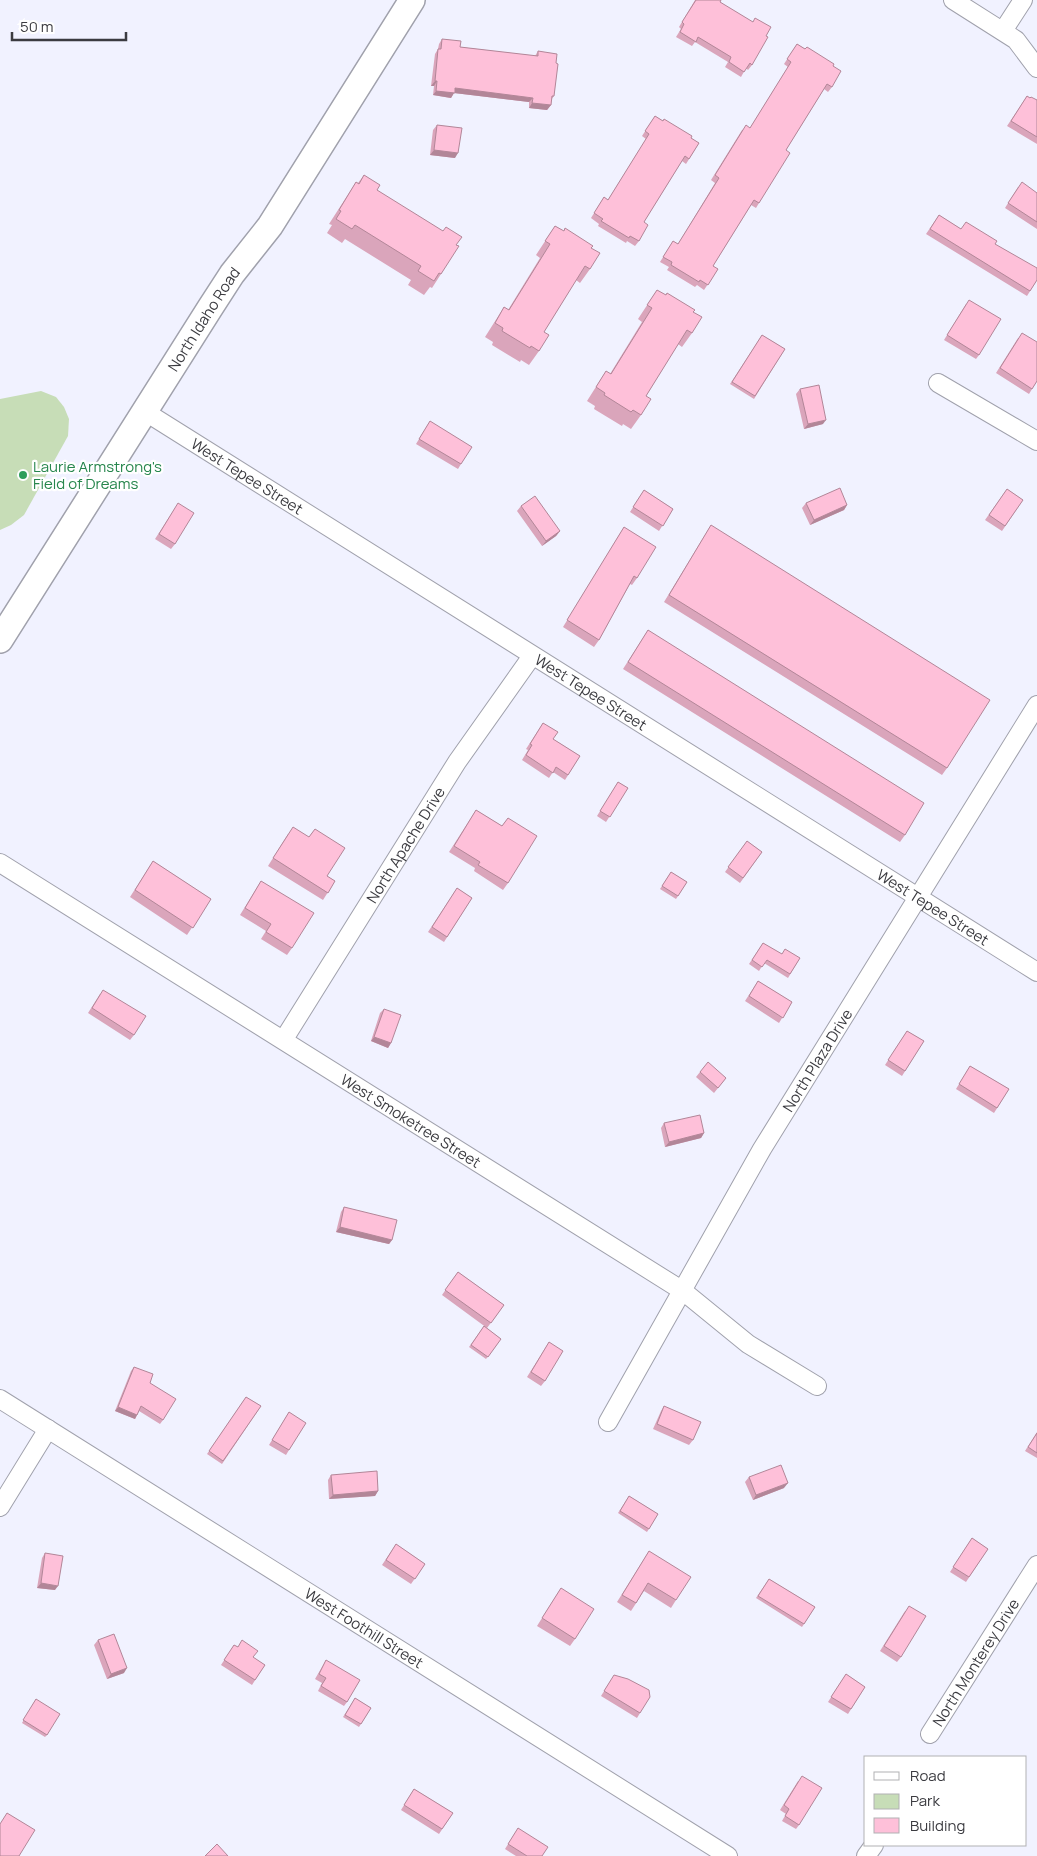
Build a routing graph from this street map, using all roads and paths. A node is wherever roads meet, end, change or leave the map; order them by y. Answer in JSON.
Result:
{"nodes":[{"id":1,"x":412,"y":0,"type":"edge"},
{"id":2,"x":953,"y":0,"type":"edge"},
{"id":3,"x":1023,"y":0,"type":"edge"},
{"id":4,"x":1003,"y":31,"type":"junction"},
{"id":5,"x":1037,"y":68,"type":"edge"},
{"id":6,"x":938,"y":383,"type":"dead end"},
{"id":7,"x":144,"y":411,"type":"junction"},
{"id":8,"x":1037,"y":441,"type":"edge"},
{"id":9,"x":0,"y":640,"type":"edge"},
{"id":10,"x":532,"y":656,"type":"junction"},
{"id":11,"x":1037,"y":705,"type":"edge"},
{"id":12,"x":0,"y":863,"type":"edge"},
{"id":13,"x":917,"y":897,"type":"junction"},
{"id":14,"x":1037,"y":972,"type":"edge"},
{"id":15,"x":284,"y":1039,"type":"junction"},
{"id":16,"x":683,"y":1291,"type":"junction"},
{"id":17,"x":817,"y":1386,"type":"dead end"},
{"id":18,"x":0,"y":1399,"type":"edge"},
{"id":19,"x":608,"y":1422,"type":"dead end"},
{"id":20,"x":48,"y":1429,"type":"junction"},
{"id":21,"x":0,"y":1507,"type":"edge"},
{"id":22,"x":1037,"y":1565,"type":"edge"},
{"id":23,"x":930,"y":1734,"type":"dead end"},
{"id":24,"x":728,"y":1856,"type":"edge"}],
"edges":[{"from":1,"to":7,"type":"street","name":"North Idaho Road"},
{"from":2,"to":4,"type":"street"},
{"from":3,"to":4,"type":"street"},
{"from":4,"to":5,"type":"street"},
{"from":6,"to":8,"type":"street"},
{"from":7,"to":9,"type":"street","name":"North Idaho Road"},
{"from":7,"to":10,"type":"street","name":"West Tepee Street"},
{"from":10,"to":13,"type":"street","name":"West Tepee Street"},
{"from":10,"to":15,"type":"street","name":"North Apache Drive"},
{"from":11,"to":13,"type":"street","name":"North Plaza Drive"},
{"from":12,"to":15,"type":"street","name":"West Smoketree Street"},
{"from":13,"to":14,"type":"street","name":"West Tepee Street"},
{"from":13,"to":16,"type":"street","name":"North Plaza Drive"},
{"from":15,"to":16,"type":"street","name":"West Smoketree Street"},
{"from":16,"to":17,"type":"street","name":"West Smoketree Street"},
{"from":16,"to":19,"type":"street","name":"North Plaza Drive"},
{"from":18,"to":20,"type":"street","name":"West Foothill Street"},
{"from":20,"to":21,"type":"street"},
{"from":20,"to":24,"type":"street","name":"West Foothill Street"},
{"from":22,"to":23,"type":"street","name":"North Monterey Drive"}]}
